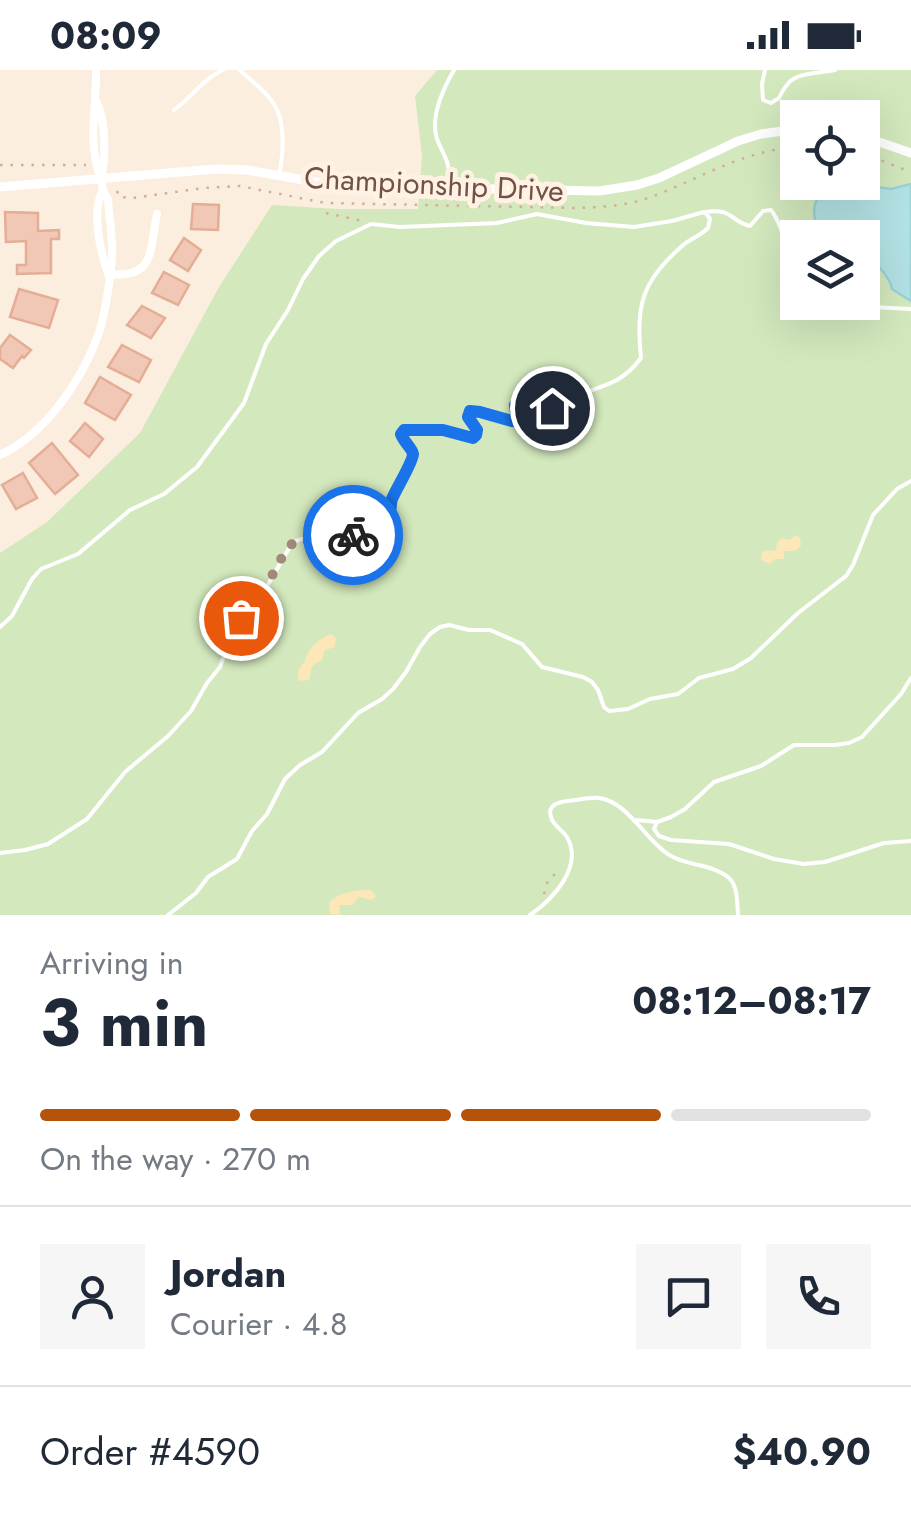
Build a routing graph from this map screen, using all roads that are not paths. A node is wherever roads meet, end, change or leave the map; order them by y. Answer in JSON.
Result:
{"nodes":[{"id":1,"x":96,"y":70,"type":"edge"},
{"id":2,"x":223,"y":70,"type":"edge"},
{"id":3,"x":240,"y":70,"type":"edge"},
{"id":4,"x":454,"y":70,"type":"edge"},
{"id":5,"x":765,"y":70,"type":"edge"},
{"id":6,"x":835,"y":70,"type":"edge"},
{"id":7,"x":174,"y":110,"type":"dead end"},
{"id":8,"x":780,"y":132,"type":"edge"},
{"id":9,"x":880,"y":142,"type":"edge"},
{"id":10,"x":911,"y":153,"type":"edge"},
{"id":11,"x":279,"y":176,"type":"junction"},
{"id":12,"x":449,"y":177,"type":"dead end"},
{"id":13,"x":101,"y":179,"type":"junction"},
{"id":14,"x":0,"y":187,"type":"edge"},
{"id":15,"x":705,"y":212,"type":"junction"},
{"id":16,"x":157,"y":214,"type":"dead end"},
{"id":17,"x":445,"y":216,"type":"dead end"},
{"id":18,"x":446,"y":224,"type":"junction"},
{"id":19,"x":780,"y":227,"type":"edge"},
{"id":20,"x":108,"y":274,"type":"junction"},
{"id":21,"x":880,"y":308,"type":"edge"},
{"id":22,"x":911,"y":310,"type":"edge"},
{"id":23,"x":0,"y":455,"type":"edge"},
{"id":24,"x":911,"y":481,"type":"edge"},
{"id":25,"x":0,"y":626,"type":"edge"},
{"id":26,"x":911,"y":678,"type":"edge"},
{"id":27,"x":634,"y":820,"type":"junction"},
{"id":28,"x":657,"y":822,"type":"junction"},
{"id":29,"x":911,"y":841,"type":"edge"},
{"id":30,"x":0,"y":853,"type":"edge"},
{"id":31,"x":168,"y":915,"type":"edge"},
{"id":32,"x":530,"y":915,"type":"edge"},
{"id":33,"x":738,"y":915,"type":"edge"}],
"edges":[{"from":1,"to":13,"type":"street"},
{"from":2,"to":7,"type":"lane"},
{"from":3,"to":11,"type":"lane"},
{"from":4,"to":12,"type":"lane"},
{"from":5,"to":6,"type":"lane"},
{"from":8,"to":11,"type":"street","name":"Championship Drive"},
{"from":9,"to":10,"type":"street"},
{"from":11,"to":13,"type":"street","name":"Championship Drive"},
{"from":13,"to":14,"type":"street","name":"Championship Drive"},
{"from":13,"to":20,"type":"street"},
{"from":15,"to":18,"type":"lane"},
{"from":15,"to":19,"type":"lane"},
{"from":15,"to":30,"type":"lane"},
{"from":16,"to":20,"type":"street"},
{"from":17,"to":18,"type":"lane"},
{"from":18,"to":25,"type":"lane"},
{"from":20,"to":23,"type":"street"},
{"from":21,"to":22,"type":"lane"},
{"from":24,"to":31,"type":"lane"},
{"from":26,"to":28,"type":"lane"},
{"from":27,"to":28,"type":"lane"},
{"from":27,"to":32,"type":"lane"},
{"from":27,"to":33,"type":"lane"},
{"from":28,"to":29,"type":"lane"}]}
